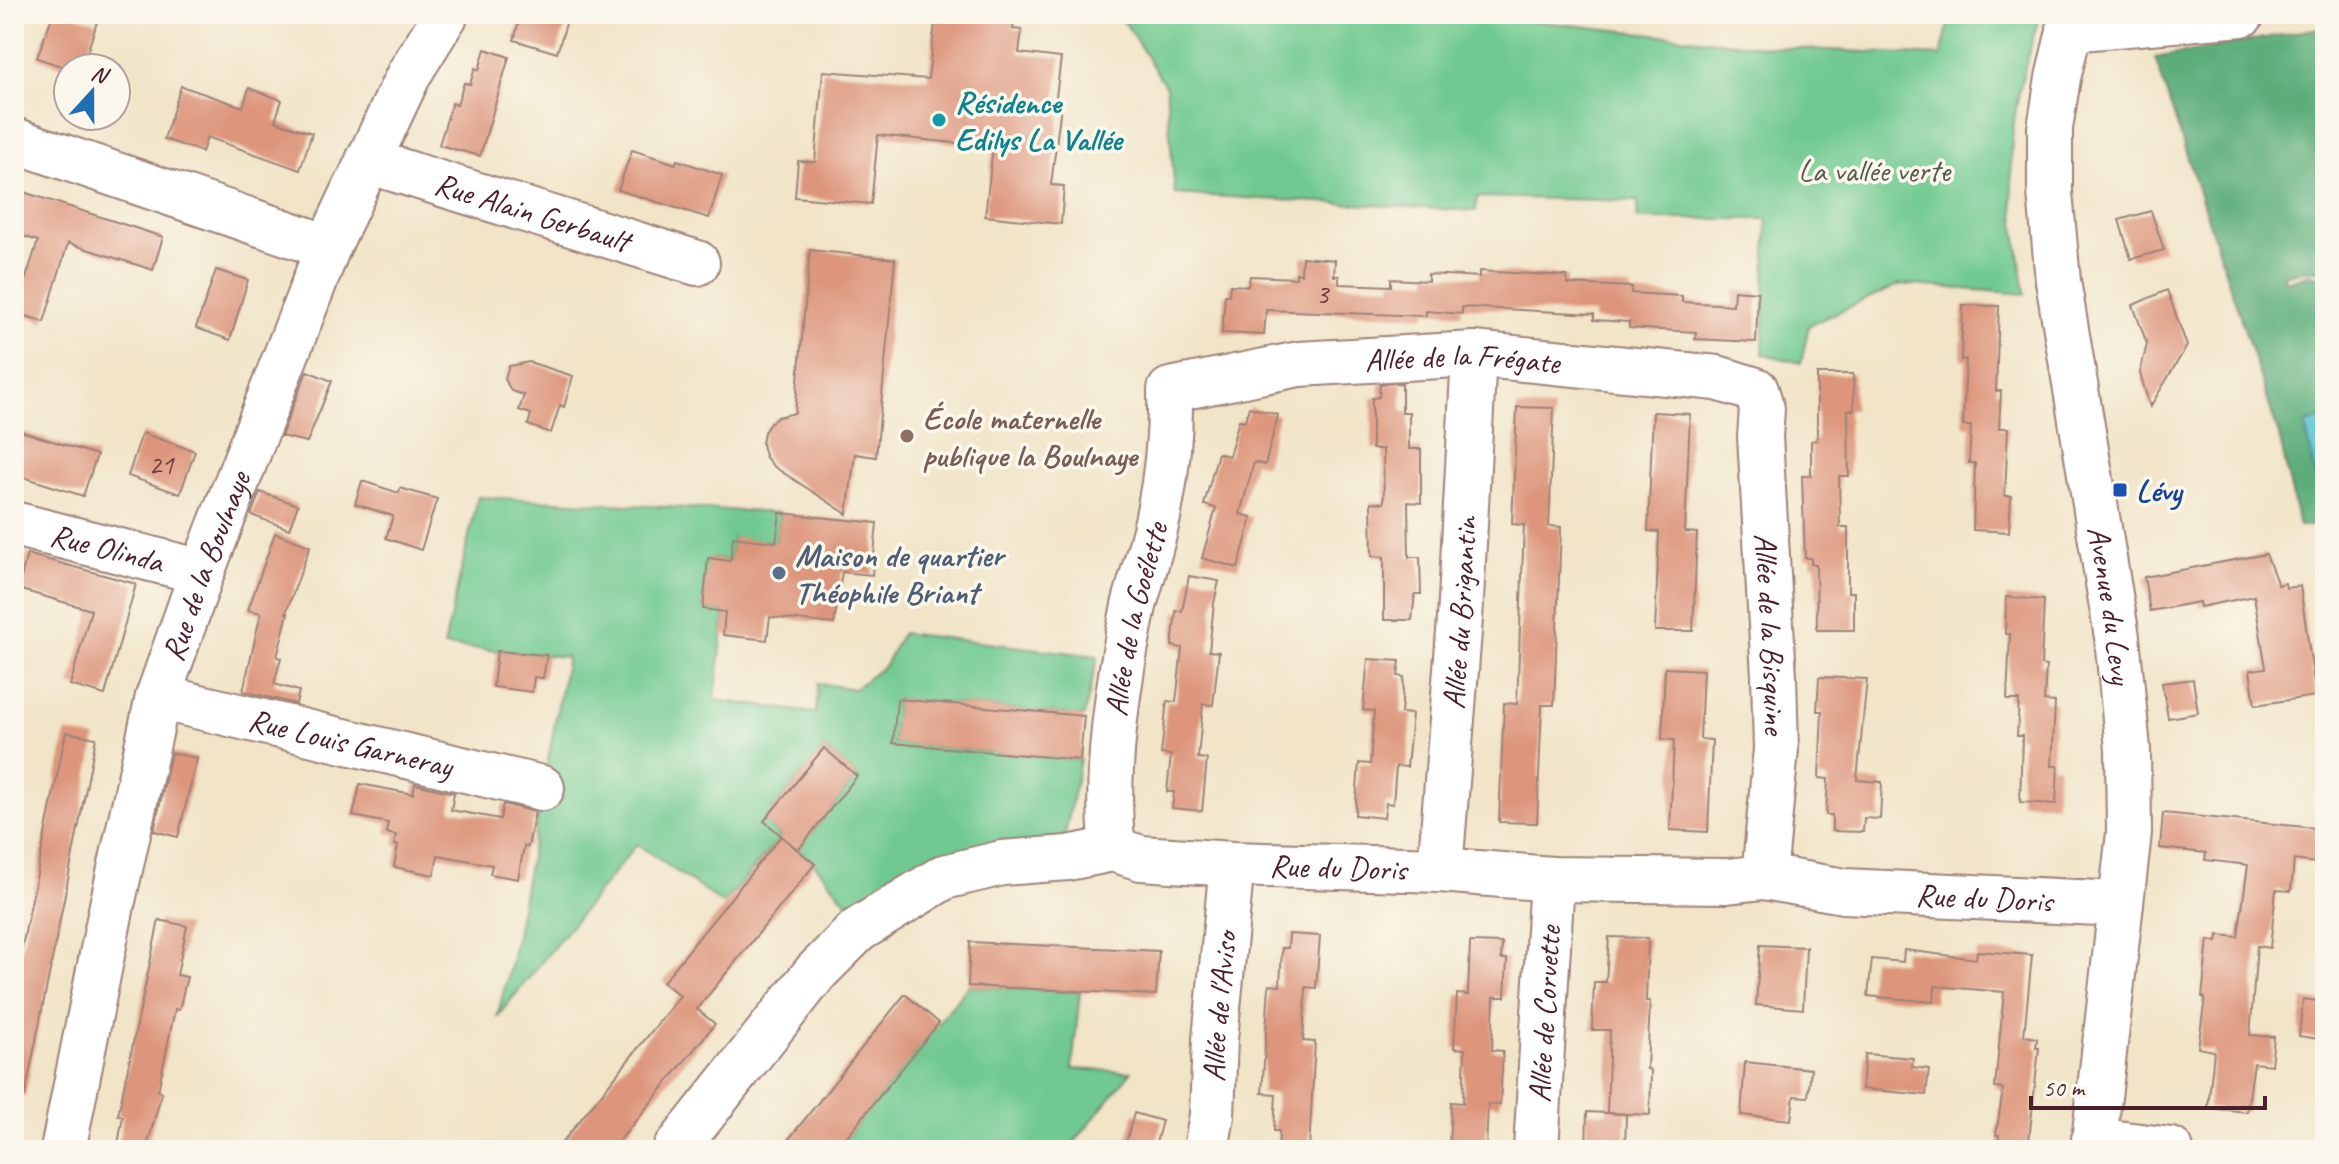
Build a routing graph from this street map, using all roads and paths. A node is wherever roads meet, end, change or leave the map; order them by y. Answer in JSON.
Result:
{"nodes":[{"id":1,"x":446,"y":14,"type":"edge"},
{"id":2,"x":2242,"y":14,"type":"edge"},
{"id":3,"x":2071,"y":22,"type":"edge"},
{"id":4,"x":14,"y":140,"type":"edge"},
{"id":5,"x":368,"y":161,"type":"junction"},
{"id":6,"x":328,"y":247,"type":"junction"},
{"id":7,"x":697,"y":263,"type":"dead end"},
{"id":8,"x":1474,"y":354,"type":"junction"},
{"id":9,"x":1170,"y":390,"type":"joint"},
{"id":10,"x":1756,"y":390,"type":"joint"},
{"id":11,"x":14,"y":524,"type":"edge"},
{"id":12,"x":202,"y":572,"type":"junction"},
{"id":13,"x":158,"y":697,"type":"junction"},
{"id":14,"x":542,"y":788,"type":"dead end"},
{"id":15,"x":1113,"y":849,"type":"junction"},
{"id":16,"x":1232,"y":864,"type":"junction"},
{"id":17,"x":1440,"y":870,"type":"junction"},
{"id":18,"x":1764,"y":877,"type":"junction"},
{"id":19,"x":1552,"y":879,"type":"junction"},
{"id":20,"x":2121,"y":904,"type":"junction"},
{"id":21,"x":2094,"y":1145,"type":"edge"},
{"id":22,"x":63,"y":1150,"type":"edge"},
{"id":23,"x":675,"y":1150,"type":"edge"},
{"id":24,"x":1206,"y":1150,"type":"edge"},
{"id":25,"x":1536,"y":1150,"type":"edge"},
{"id":26,"x":2171,"y":1150,"type":"edge"}],
"edges":[{"from":1,"to":5,"type":"street","name":"Rue de la Boulnaye"},
{"from":2,"to":3,"type":"street"},
{"from":3,"to":20,"type":"street","name":"Avenue du Levy"},
{"from":4,"to":6,"type":"street"},
{"from":5,"to":6,"type":"street","name":"Rue de la Boulnaye"},
{"from":5,"to":7,"type":"street","name":"Rue Alain Gerbault"},
{"from":6,"to":12,"type":"street","name":"Rue de la Boulnaye"},
{"from":8,"to":9,"type":"street","name":"Allée de la Frégate"},
{"from":8,"to":10,"type":"street","name":"Allée de la Frégate"},
{"from":8,"to":17,"type":"street","name":"Allée du Brigantin"},
{"from":9,"to":15,"type":"street","name":"Allée de la Goélette"},
{"from":10,"to":18,"type":"street","name":"Allée de la Bisquine"},
{"from":11,"to":12,"type":"street","name":"Rue Olinda"},
{"from":12,"to":13,"type":"street","name":"Rue de la Boulnaye"},
{"from":13,"to":14,"type":"street","name":"Rue Louis Garneray"},
{"from":13,"to":22,"type":"street","name":"Rue de la Boulnaye"},
{"from":15,"to":16,"type":"street","name":"Rue du Doris"},
{"from":15,"to":23,"type":"street","name":"Rue du Doris"},
{"from":16,"to":17,"type":"street","name":"Rue du Doris"},
{"from":16,"to":24,"type":"street","name":"Allée de l'Aviso"},
{"from":17,"to":19,"type":"street","name":"Rue du Doris"},
{"from":18,"to":19,"type":"street","name":"Rue du Doris"},
{"from":18,"to":20,"type":"street","name":"Rue du Doris"},
{"from":19,"to":25,"type":"street","name":"Allée de Corvette"},
{"from":20,"to":21,"type":"street","name":"Avenue du Levy"},
{"from":21,"to":26,"type":"street"}]}
